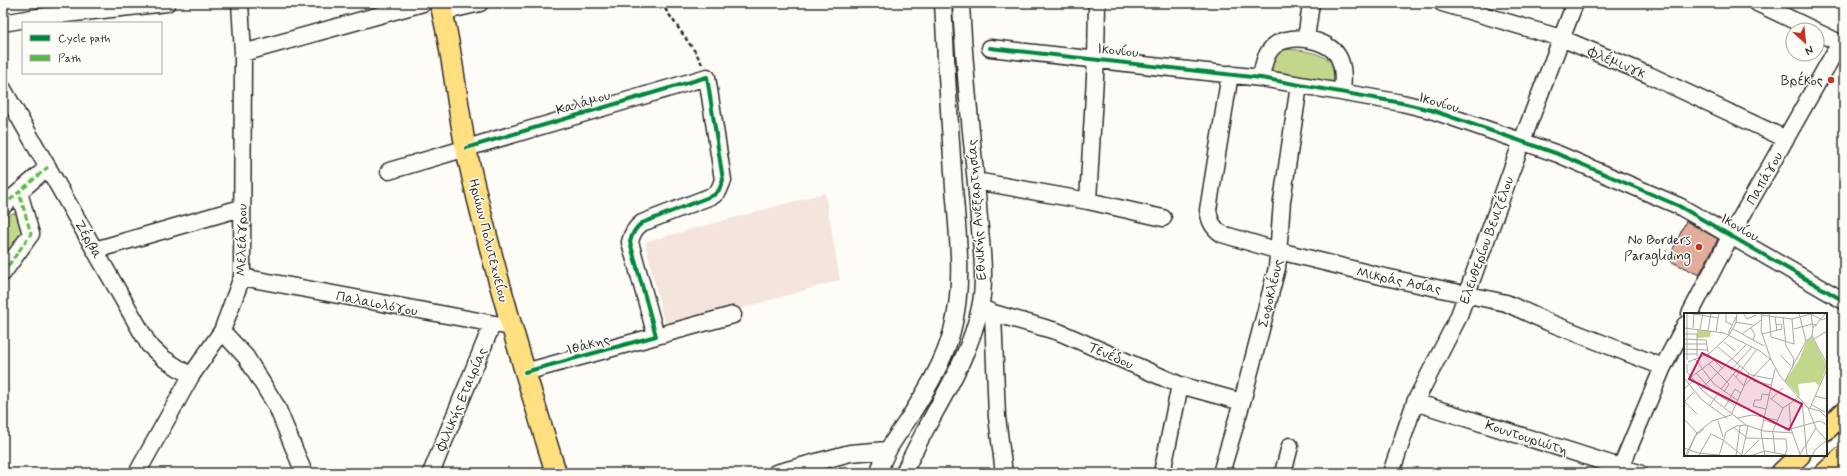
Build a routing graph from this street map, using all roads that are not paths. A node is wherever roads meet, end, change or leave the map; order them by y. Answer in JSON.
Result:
{"nodes":[{"id":1,"x":167,"y":3,"type":"edge"},
{"id":2,"x":240,"y":3,"type":"edge"},
{"id":3,"x":423,"y":3,"type":"edge"},
{"id":4,"x":480,"y":3,"type":"edge"},
{"id":5,"x":943,"y":3,"type":"edge"},
{"id":6,"x":961,"y":3,"type":"edge"},
{"id":7,"x":1097,"y":3,"type":"edge"},
{"id":8,"x":1311,"y":3,"type":"edge"},
{"id":9,"x":1442,"y":3,"type":"edge"},
{"id":10,"x":1575,"y":3,"type":"edge"},
{"id":11,"x":1766,"y":5,"type":"edge"},
{"id":12,"x":441,"y":8,"type":"edge"},
{"id":13,"x":1799,"y":22,"type":"edge"},
{"id":14,"x":3,"y":23,"type":"edge"},
{"id":15,"x":1825,"y":36,"type":"edge"},
{"id":16,"x":1561,"y":38,"type":"junction"},
{"id":17,"x":1306,"y":40,"type":"junction"},
{"id":18,"x":1842,"y":44,"type":"edge"},
{"id":19,"x":990,"y":48,"type":"dead end"},
{"id":20,"x":244,"y":53,"type":"junction"},
{"id":21,"x":1096,"y":59,"type":"junction"},
{"id":22,"x":1230,"y":74,"type":"junction"},
{"id":23,"x":1261,"y":78,"type":"junction"},
{"id":24,"x":1299,"y":85,"type":"junction"},
{"id":25,"x":3,"y":88,"type":"edge"},
{"id":26,"x":1342,"y":92,"type":"junction"},
{"id":27,"x":1786,"y":139,"type":"junction"},
{"id":28,"x":1522,"y":141,"type":"junction"},
{"id":29,"x":466,"y":148,"type":"junction"},
{"id":30,"x":48,"y":166,"type":"junction"},
{"id":31,"x":389,"y":171,"type":"dead end"},
{"id":32,"x":976,"y":181,"type":"junction"},
{"id":33,"x":19,"y":192,"type":"junction"},
{"id":34,"x":1088,"y":201,"type":"junction"},
{"id":35,"x":3,"y":206,"type":"edge"},
{"id":36,"x":241,"y":208,"type":"junction"},
{"id":37,"x":1163,"y":218,"type":"dead end"},
{"id":38,"x":1731,"y":235,"type":"junction"},
{"id":39,"x":95,"y":250,"type":"junction"},
{"id":40,"x":1279,"y":251,"type":"junction"},
{"id":41,"x":3,"y":273,"type":"edge"},
{"id":42,"x":242,"y":277,"type":"junction"},
{"id":43,"x":1467,"y":294,"type":"junction"},
{"id":44,"x":1844,"y":300,"type":"edge"},
{"id":45,"x":986,"y":310,"type":"junction"},
{"id":46,"x":1691,"y":313,"type":"edge"},
{"id":47,"x":733,"y":315,"type":"dead end"},
{"id":48,"x":502,"y":326,"type":"junction"},
{"id":49,"x":1684,"y":326,"type":"edge"},
{"id":50,"x":222,"y":331,"type":"junction"},
{"id":51,"x":656,"y":336,"type":"junction"},
{"id":52,"x":1663,"y":366,"type":"junction"},
{"id":53,"x":525,"y":372,"type":"junction"},
{"id":54,"x":191,"y":376,"type":"junction"},
{"id":55,"x":1180,"y":385,"type":"junction"},
{"id":56,"x":1242,"y":402,"type":"junction"},
{"id":57,"x":1415,"y":402,"type":"junction"},
{"id":58,"x":1844,"y":412,"type":"edge"},
{"id":59,"x":1827,"y":429,"type":"edge"},
{"id":60,"x":1290,"y":446,"type":"dead end"},
{"id":61,"x":887,"y":450,"type":"junction"},
{"id":62,"x":1799,"y":456,"type":"edge"},
{"id":63,"x":1844,"y":456,"type":"edge"},
{"id":64,"x":1621,"y":467,"type":"junction"},
{"id":65,"x":137,"y":473,"type":"edge"},
{"id":66,"x":304,"y":473,"type":"edge"},
{"id":67,"x":430,"y":473,"type":"edge"},
{"id":68,"x":556,"y":473,"type":"edge"},
{"id":69,"x":776,"y":473,"type":"edge"},
{"id":70,"x":879,"y":473,"type":"edge"},
{"id":71,"x":904,"y":473,"type":"edge"},
{"id":72,"x":1004,"y":473,"type":"edge"},
{"id":73,"x":1162,"y":473,"type":"edge"},
{"id":74,"x":1220,"y":473,"type":"edge"},
{"id":75,"x":1283,"y":473,"type":"edge"},
{"id":76,"x":1391,"y":473,"type":"edge"},
{"id":77,"x":1639,"y":473,"type":"edge"},
{"id":78,"x":1781,"y":473,"type":"edge"},
{"id":79,"x":1825,"y":473,"type":"edge"}],
"edges":[{"from":1,"to":14,"type":"street"},
{"from":2,"to":20,"type":"street","name":"Μελεάγρου"},
{"from":3,"to":20,"type":"street"},
{"from":4,"to":12,"type":"street"},
{"from":5,"to":61,"type":"street"},
{"from":6,"to":32,"type":"street","name":"Εθνικής Ανεξαρτησίας"},
{"from":7,"to":21,"type":"street"},
{"from":8,"to":17,"type":"street"},
{"from":9,"to":16,"type":"street","name":"Φλέμινγκ"},
{"from":10,"to":16,"type":"street","name":"Ελευθερίου Βενιζέλου"},
{"from":11,"to":13,"type":"street"},
{"from":12,"to":29,"type":"main road","name":"Ηρώων Πολυτεχνείου"},
{"from":15,"to":18,"type":"street"},
{"from":16,"to":27,"type":"street","name":"Φλέμινγκ"},
{"from":16,"to":28,"type":"street","name":"Ελευθερίου Βενιζέλου"},
{"from":17,"to":23,"type":"street"},
{"from":17,"to":26,"type":"street"},
{"from":18,"to":27,"type":"street","name":"Παπάγου"},
{"from":19,"to":21,"type":"street","name":"Ικονίου"},
{"from":20,"to":36,"type":"street","name":"Μελεάγρου"},
{"from":21,"to":22,"type":"street","name":"Ικονίου"},
{"from":21,"to":34,"type":"street"},
{"from":22,"to":23,"type":"street","name":"Ικονίου"},
{"from":22,"to":40,"type":"street","name":"Μικράς Ασίας"},
{"from":23,"to":24,"type":"street","name":"Ικονίου"},
{"from":24,"to":26,"type":"street","name":"Ικονίου"},
{"from":24,"to":40,"type":"street","name":"Σοφοκλέους"},
{"from":25,"to":30,"type":"street","name":"Ζέρβα"},
{"from":26,"to":28,"type":"street","name":"Ικονίου"},
{"from":27,"to":38,"type":"street","name":"Παπάγου"},
{"from":28,"to":38,"type":"street","name":"Ικονίου"},
{"from":28,"to":43,"type":"street","name":"Ελευθερίου Βενιζέλου"},
{"from":29,"to":31,"type":"street","name":"Καλάμου"},
{"from":29,"to":48,"type":"main road","name":"Ηρώων Πολυτεχνείου"},
{"from":29,"to":51,"type":"street","name":"Καλάμου"},
{"from":30,"to":33,"type":"street"},
{"from":30,"to":39,"type":"street","name":"Ζέρβα"},
{"from":32,"to":34,"type":"street"},
{"from":32,"to":45,"type":"street","name":"Εθνικής Ανεξαρτησίας"},
{"from":33,"to":35,"type":"street"},
{"from":33,"to":41,"type":"street"},
{"from":34,"to":37,"type":"street"},
{"from":36,"to":39,"type":"street"},
{"from":36,"to":42,"type":"street","name":"Μελεάγρου"},
{"from":38,"to":44,"type":"street","name":"Ικονίου"},
{"from":38,"to":46,"type":"street","name":"Παπάγου"},
{"from":39,"to":54,"type":"street","name":"Ζέρβα"},
{"from":40,"to":43,"type":"street","name":"Μικράς Ασίας"},
{"from":40,"to":56,"type":"street","name":"Σοφοκλέους"},
{"from":42,"to":48,"type":"street","name":"Παλαιολόγου"},
{"from":42,"to":50,"type":"street","name":"Μελεάγρου"},
{"from":43,"to":52,"type":"street","name":"Μικράς Ασίας"},
{"from":43,"to":57,"type":"street","name":"Ελευθερίου Βενιζέλου"},
{"from":45,"to":55,"type":"street","name":"Τενέδου"},
{"from":45,"to":71,"type":"street","name":"Εθνικής Ανεξαρτησίας"},
{"from":45,"to":72,"type":"street"},
{"from":47,"to":51,"type":"street","name":"Ιθάκης"},
{"from":48,"to":53,"type":"main road","name":"Ηρώων Πολυτεχνείου"},
{"from":48,"to":67,"type":"street","name":"Φιλικής Εταιρίας"},
{"from":49,"to":52,"type":"street"},
{"from":50,"to":54,"type":"street","name":"Μελεάγρου"},
{"from":50,"to":66,"type":"street"},
{"from":51,"to":53,"type":"street","name":"Ιθάκης"},
{"from":52,"to":64,"type":"street"},
{"from":53,"to":68,"type":"main road","name":"Ηρώων Πολυτεχνείου"},
{"from":54,"to":65,"type":"street","name":"Μελεάγρου"},
{"from":55,"to":56,"type":"street","name":"Τενέδου"},
{"from":55,"to":73,"type":"street"},
{"from":56,"to":74,"type":"street","name":"Σοφοκλέους"},
{"from":57,"to":64,"type":"street","name":"Κουντουριώτη"},
{"from":57,"to":76,"type":"street","name":"Ελευθερίου Βενιζέλου"},
{"from":58,"to":59,"type":"main road"},
{"from":60,"to":75,"type":"street"},
{"from":61,"to":69,"type":"street"},
{"from":61,"to":70,"type":"street"},
{"from":62,"to":78,"type":"main road"},
{"from":63,"to":79,"type":"main road"},
{"from":64,"to":77,"type":"street","name":"Κουντουριώτη"}]}
